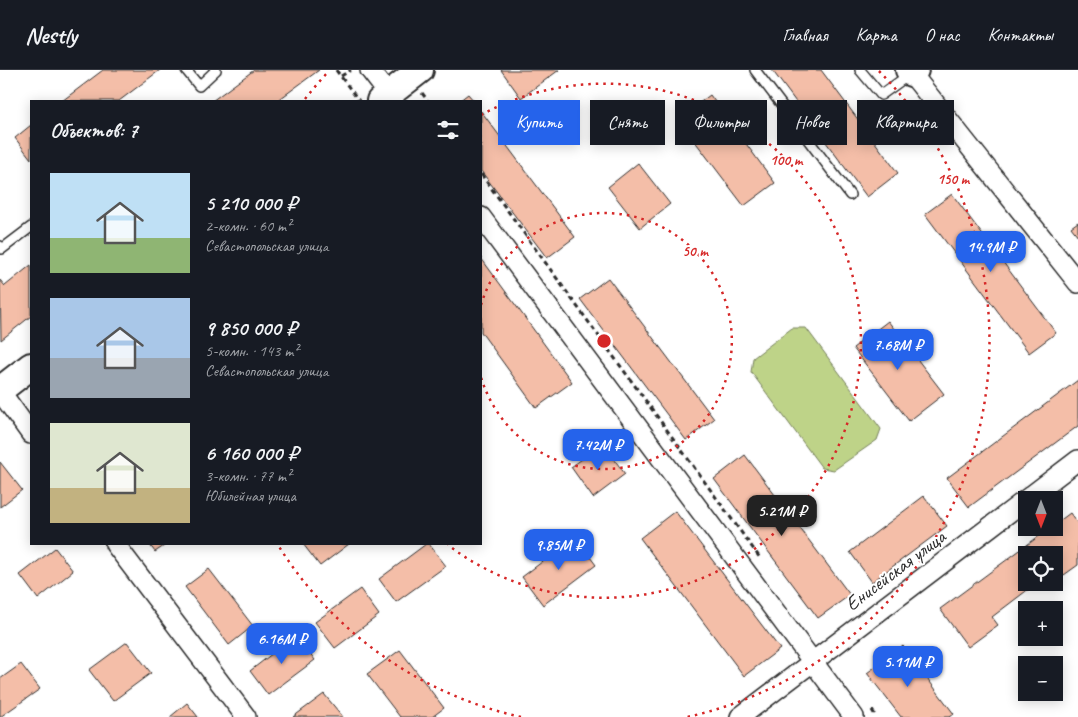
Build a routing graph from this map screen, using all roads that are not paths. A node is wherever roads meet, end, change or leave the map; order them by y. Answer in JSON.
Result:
{"nodes":[{"id":1,"x":186,"y":70,"type":"edge"},
{"id":2,"x":216,"y":70,"type":"edge"},
{"id":3,"x":370,"y":70,"type":"edge"},
{"id":4,"x":420,"y":70,"type":"edge"},
{"id":5,"x":755,"y":70,"type":"edge"},
{"id":6,"x":860,"y":70,"type":"edge"},
{"id":7,"x":911,"y":71,"type":"edge"},
{"id":8,"x":387,"y":99,"type":"edge"},
{"id":9,"x":850,"y":195,"type":"dead end"},
{"id":10,"x":482,"y":218,"type":"edge"},
{"id":11,"x":30,"y":228,"type":"edge"},
{"id":12,"x":0,"y":246,"type":"edge"},
{"id":13,"x":1078,"y":284,"type":"edge"},
{"id":14,"x":30,"y":367,"type":"edge"},
{"id":15,"x":0,"y":390,"type":"edge"},
{"id":16,"x":30,"y":433,"type":"edge"},
{"id":17,"x":1078,"y":460,"type":"edge"},
{"id":18,"x":116,"y":545,"type":"edge"},
{"id":19,"x":813,"y":661,"type":"junction"},
{"id":20,"x":862,"y":713,"type":"edge"},
{"id":21,"x":246,"y":717,"type":"edge"},
{"id":22,"x":740,"y":717,"type":"edge"}],
"edges":[{"from":1,"to":2,"type":"lane"},
{"from":3,"to":8,"type":"street"},
{"from":4,"to":8,"type":"street"},
{"from":5,"to":9,"type":"lane"},
{"from":6,"to":7,"type":"lane"},
{"from":7,"to":13,"type":"street"},
{"from":10,"to":19,"type":"street"},
{"from":11,"to":12,"type":"lane"},
{"from":14,"to":15,"type":"street"},
{"from":15,"to":16,"type":"street"},
{"from":17,"to":19,"type":"street","name":"Енисейская улица"},
{"from":18,"to":21,"type":"street"},
{"from":19,"to":20,"type":"street"},
{"from":19,"to":22,"type":"street","name":"Енисейская улица"}]}
